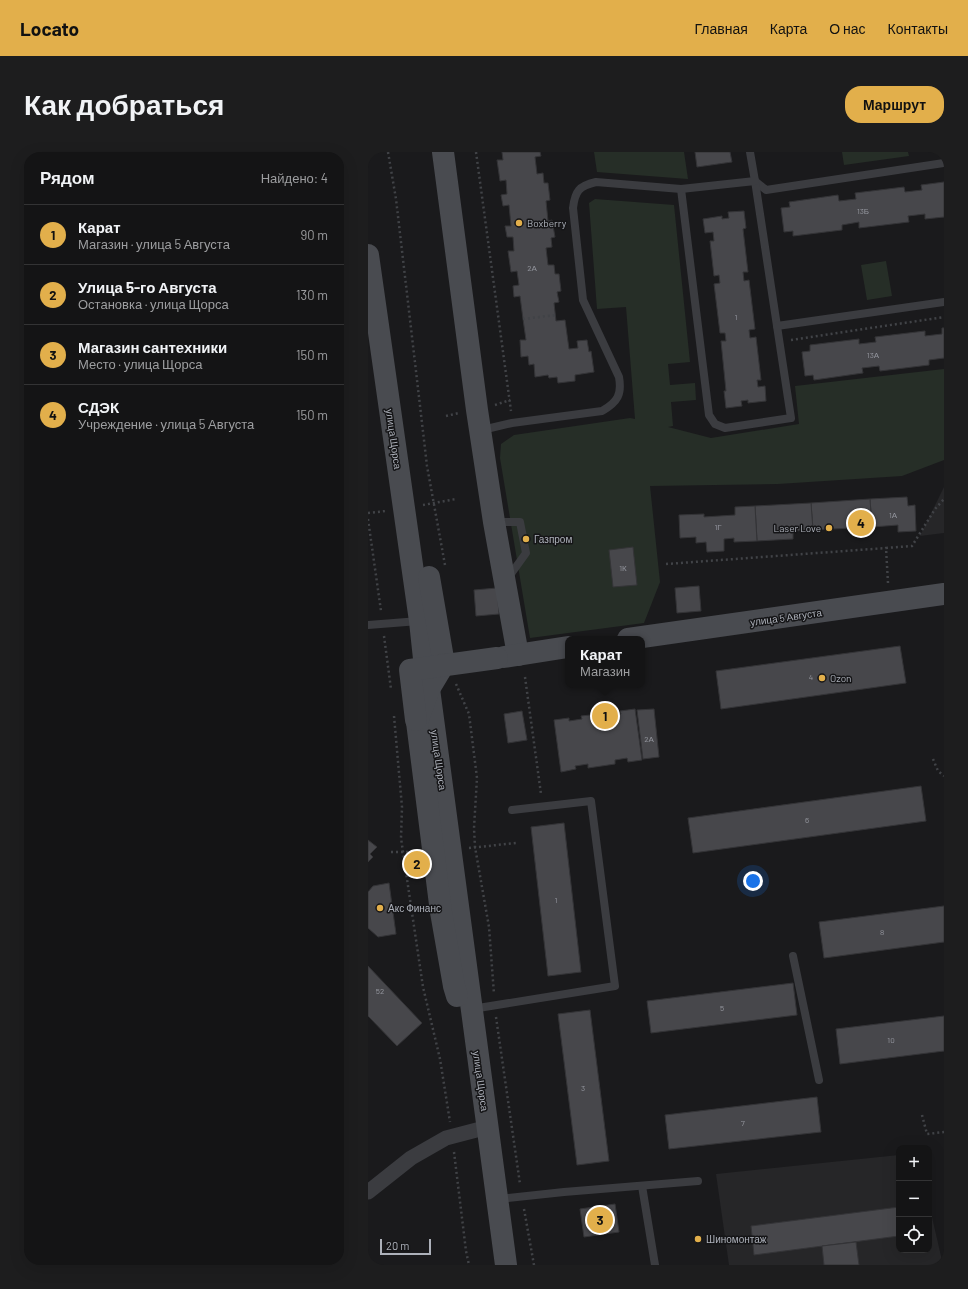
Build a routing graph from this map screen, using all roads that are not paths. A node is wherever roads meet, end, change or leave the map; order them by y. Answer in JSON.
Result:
{"nodes":[{"id":1,"x":443,"y":152,"type":"edge"},
{"id":2,"x":750,"y":152,"type":"edge"},
{"id":3,"x":944,"y":163,"type":"edge"},
{"id":4,"x":755,"y":181,"type":"junction"},
{"id":5,"x":682,"y":189,"type":"junction"},
{"id":6,"x":368,"y":255,"type":"edge"},
{"id":7,"x":944,"y":302,"type":"edge"},
{"id":8,"x":777,"y":326,"type":"junction"},
{"id":9,"x":389,"y":401,"type":"junction"},
{"id":10,"x":480,"y":430,"type":"junction"},
{"id":11,"x":944,"y":594,"type":"edge"},
{"id":12,"x":420,"y":621,"type":"junction"},
{"id":13,"x":368,"y":625,"type":"edge"},
{"id":14,"x":645,"y":637,"type":"edge"},
{"id":15,"x":565,"y":648,"type":"edge"},
{"id":16,"x":518,"y":655,"type":"junction"},
{"id":17,"x":496,"y":658,"type":"junction"},
{"id":18,"x":441,"y":665,"type":"junction"},
{"id":19,"x":429,"y":689,"type":"junction"},
{"id":20,"x":417,"y":722,"type":"junction"},
{"id":21,"x":512,"y":810,"type":"dead end"},
{"id":22,"x":793,"y":956,"type":"dead end"},
{"id":23,"x":471,"y":1009,"type":"junction"},
{"id":24,"x":479,"y":1064,"type":"junction"},
{"id":25,"x":819,"y":1080,"type":"dead end"},
{"id":26,"x":488,"y":1127,"type":"junction"},
{"id":27,"x":698,"y":1182,"type":"dead end"},
{"id":28,"x":642,"y":1186,"type":"junction"},
{"id":29,"x":368,"y":1192,"type":"edge"},
{"id":30,"x":498,"y":1199,"type":"junction"},
{"id":31,"x":506,"y":1265,"type":"edge"},
{"id":32,"x":655,"y":1265,"type":"edge"}],
"edges":[{"from":1,"to":10,"type":"main road"},
{"from":2,"to":4,"type":"lane"},
{"from":3,"to":4,"type":"lane"},
{"from":4,"to":5,"type":"lane"},
{"from":4,"to":8,"type":"lane"},
{"from":5,"to":8,"type":"lane"},
{"from":5,"to":10,"type":"lane"},
{"from":6,"to":9,"type":"main road","name":"улица Щорса"},
{"from":7,"to":8,"type":"lane"},
{"from":9,"to":12,"type":"main road","name":"улица Щорса"},
{"from":9,"to":18,"type":"main road"},
{"from":10,"to":16,"type":"main road"},
{"from":11,"to":14,"type":"main road","name":"улица 5 Августа"},
{"from":12,"to":13,"type":"lane"},
{"from":12,"to":18,"type":"main road","name":"улица Щорса"},
{"from":15,"to":16,"type":"main road"},
{"from":16,"to":17,"type":"main road"},
{"from":17,"to":18,"type":"main road"},
{"from":17,"to":18,"type":"main road"},
{"from":18,"to":19,"type":"main road","name":"улица Щорса"},
{"from":18,"to":20,"type":"main road"},
{"from":19,"to":20,"type":"main road"},
{"from":19,"to":23,"type":"main road","name":"улица Щорса"},
{"from":20,"to":24,"type":"main road"},
{"from":21,"to":23,"type":"lane"},
{"from":22,"to":25,"type":"lane"},
{"from":23,"to":24,"type":"main road","name":"улица Щорса"},
{"from":24,"to":26,"type":"main road","name":"улица Щорса"},
{"from":26,"to":29,"type":"street"},
{"from":26,"to":30,"type":"main road","name":"улица Щорса"},
{"from":27,"to":28,"type":"lane"},
{"from":28,"to":30,"type":"lane"},
{"from":28,"to":32,"type":"lane"},
{"from":30,"to":31,"type":"main road","name":"улица Щорса"}]}
